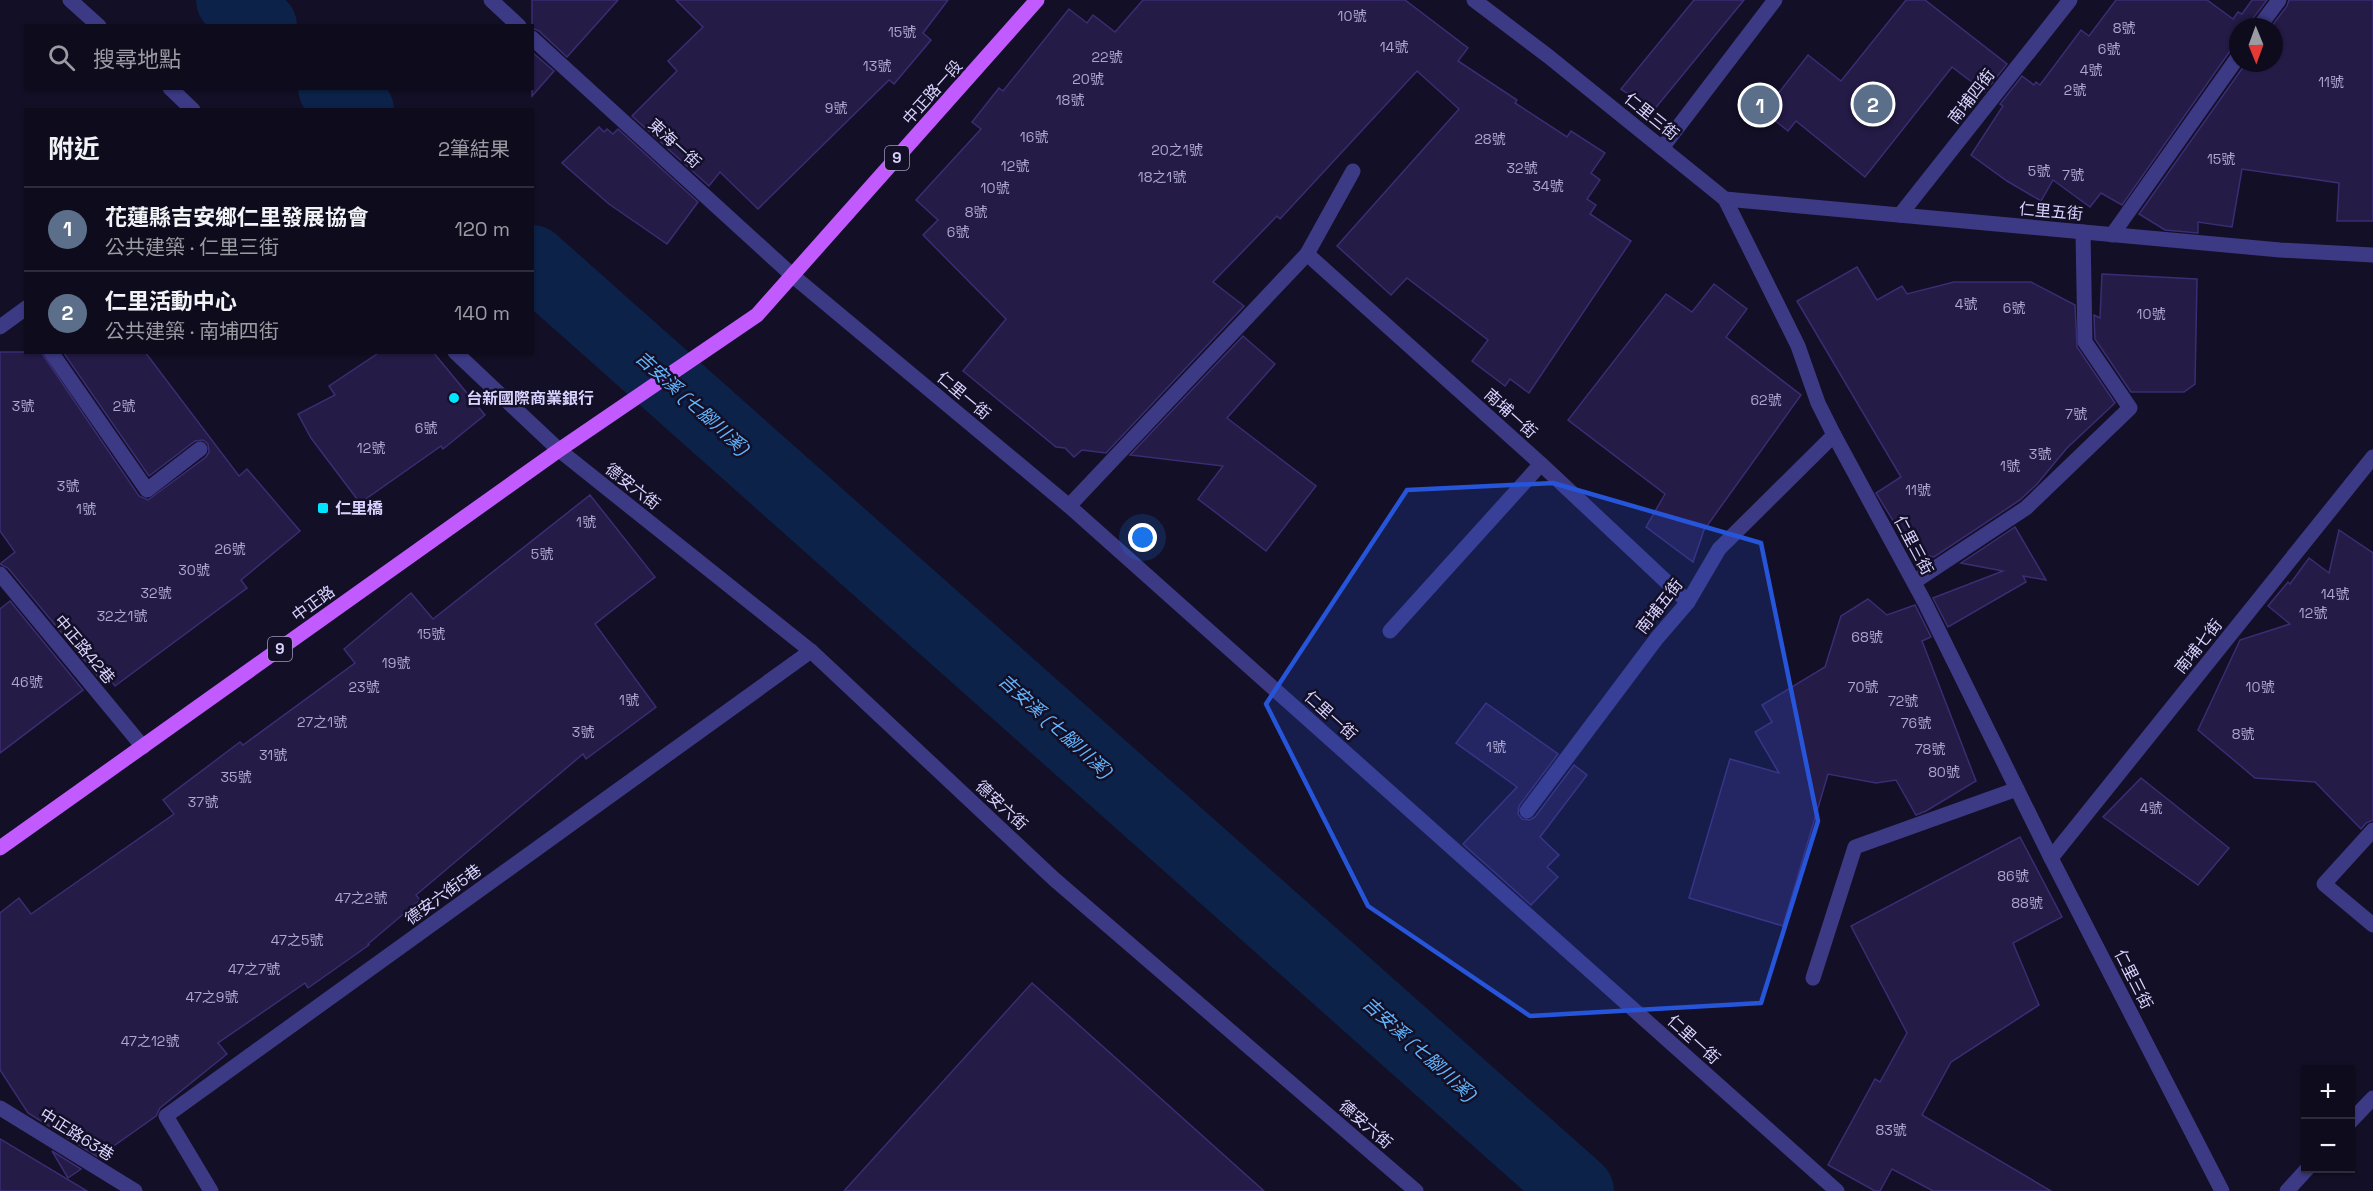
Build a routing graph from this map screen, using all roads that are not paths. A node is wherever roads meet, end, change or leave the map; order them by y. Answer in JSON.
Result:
{"nodes":[{"id":1,"x":70,"y":0,"type":"edge"},
{"id":2,"x":491,"y":0,"type":"edge"},
{"id":3,"x":1038,"y":0,"type":"edge"},
{"id":4,"x":1474,"y":0,"type":"edge"},
{"id":5,"x":1775,"y":0,"type":"edge"},
{"id":6,"x":2070,"y":0,"type":"edge"},
{"id":7,"x":2278,"y":0,"type":"edge"},
{"id":8,"x":2265,"y":18,"type":"edge"},
{"id":9,"x":97,"y":24,"type":"edge"},
{"id":10,"x":517,"y":24,"type":"edge"},
{"id":11,"x":534,"y":40,"type":"edge"},
{"id":12,"x":2229,"y":70,"type":"edge"},
{"id":13,"x":172,"y":90,"type":"edge"},
{"id":14,"x":191,"y":108,"type":"edge"},
{"id":15,"x":1662,"y":148,"type":"junction"},
{"id":16,"x":1353,"y":171,"type":"dead end"},
{"id":17,"x":1725,"y":199,"type":"junction"},
{"id":18,"x":1900,"y":215,"type":"junction"},
{"id":19,"x":2083,"y":232,"type":"junction"},
{"id":20,"x":2112,"y":235,"type":"junction"},
{"id":21,"x":1306,"y":254,"type":"junction"},
{"id":22,"x":2373,"y":255,"type":"edge"},
{"id":23,"x":792,"y":276,"type":"junction"},
{"id":24,"x":24,"y":312,"type":"edge"},
{"id":25,"x":0,"y":327,"type":"edge"},
{"id":26,"x":52,"y":354,"type":"edge"},
{"id":27,"x":457,"y":354,"type":"edge"},
{"id":28,"x":1834,"y":435,"type":"junction"},
{"id":29,"x":200,"y":449,"type":"dead end"},
{"id":30,"x":559,"y":450,"type":"junction"},
{"id":31,"x":2373,"y":457,"type":"edge"},
{"id":32,"x":1541,"y":464,"type":"junction"},
{"id":33,"x":1069,"y":506,"type":"junction"},
{"id":34,"x":0,"y":574,"type":"edge"},
{"id":35,"x":1914,"y":582,"type":"junction"},
{"id":36,"x":1688,"y":602,"type":"junction"},
{"id":37,"x":1390,"y":631,"type":"dead end"},
{"id":38,"x":811,"y":651,"type":"junction"},
{"id":39,"x":143,"y":747,"type":"junction"},
{"id":40,"x":2017,"y":789,"type":"junction"},
{"id":41,"x":1527,"y":811,"type":"dead end"},
{"id":42,"x":2373,"y":830,"type":"edge"},
{"id":43,"x":0,"y":848,"type":"edge"},
{"id":44,"x":2050,"y":858,"type":"junction"},
{"id":45,"x":2373,"y":925,"type":"edge"},
{"id":46,"x":1813,"y":978,"type":"dead end"},
{"id":47,"x":2373,"y":1098,"type":"edge"},
{"id":48,"x":0,"y":1108,"type":"edge"},
{"id":49,"x":2353,"y":1119,"type":"edge"},
{"id":50,"x":2303,"y":1173,"type":"edge"},
{"id":51,"x":135,"y":1191,"type":"edge"},
{"id":52,"x":211,"y":1191,"type":"edge"},
{"id":53,"x":1416,"y":1191,"type":"edge"},
{"id":54,"x":1837,"y":1191,"type":"edge"},
{"id":55,"x":2222,"y":1191,"type":"edge"},
{"id":56,"x":2287,"y":1191,"type":"edge"}],
"edges":[{"from":1,"to":9,"type":"street"},
{"from":2,"to":10,"type":"street"},
{"from":3,"to":23,"type":"main road","name":"中正路一段","number":"9"},
{"from":4,"to":15,"type":"street","name":"仁里三街"},
{"from":5,"to":15,"type":"street"},
{"from":6,"to":18,"type":"street","name":"南埔四街"},
{"from":7,"to":8,"type":"street"},
{"from":11,"to":23,"type":"street","name":"東海一街"},
{"from":12,"to":20,"type":"street"},
{"from":13,"to":14,"type":"street"},
{"from":15,"to":17,"type":"street","name":"仁里三街"},
{"from":16,"to":21,"type":"street"},
{"from":17,"to":18,"type":"street","name":"仁里五街"},
{"from":17,"to":28,"type":"street","name":"仁里三街"},
{"from":18,"to":19,"type":"street","name":"仁里五街"},
{"from":19,"to":20,"type":"street","name":"仁里五街"},
{"from":19,"to":35,"type":"street"},
{"from":20,"to":22,"type":"street","name":"仁里五街"},
{"from":21,"to":32,"type":"street","name":"南埔一街"},
{"from":21,"to":33,"type":"street"},
{"from":23,"to":30,"type":"main road","name":"中正路一段","number":"9"},
{"from":23,"to":33,"type":"street","name":"仁里一街"},
{"from":24,"to":25,"type":"street"},
{"from":26,"to":29,"type":"street"},
{"from":27,"to":30,"type":"street","name":"德安六街"},
{"from":28,"to":35,"type":"street","name":"仁里三街"},
{"from":28,"to":36,"type":"street","name":"南埔五街"},
{"from":30,"to":38,"type":"street","name":"德安六街"},
{"from":30,"to":39,"type":"main road","name":"中正路","number":"9"},
{"from":31,"to":44,"type":"street","name":"南埔七街"},
{"from":32,"to":36,"type":"street","name":"南埔一街"},
{"from":32,"to":37,"type":"street"},
{"from":33,"to":54,"type":"street","name":"仁里一街"},
{"from":34,"to":39,"type":"street","name":"中正路42巷"},
{"from":35,"to":40,"type":"street","name":"仁里三街"},
{"from":36,"to":41,"type":"street","name":"南埔五街"},
{"from":38,"to":52,"type":"street","name":"德安六街5巷"},
{"from":38,"to":53,"type":"street","name":"德安六街"},
{"from":39,"to":43,"type":"main road","name":"中正路","number":"9"},
{"from":40,"to":44,"type":"street","name":"仁里三街"},
{"from":40,"to":46,"type":"street"},
{"from":42,"to":45,"type":"street"},
{"from":44,"to":55,"type":"street","name":"仁里三街"},
{"from":47,"to":49,"type":"street"},
{"from":48,"to":51,"type":"street","name":"中正路63巷"},
{"from":50,"to":56,"type":"street"}]}
